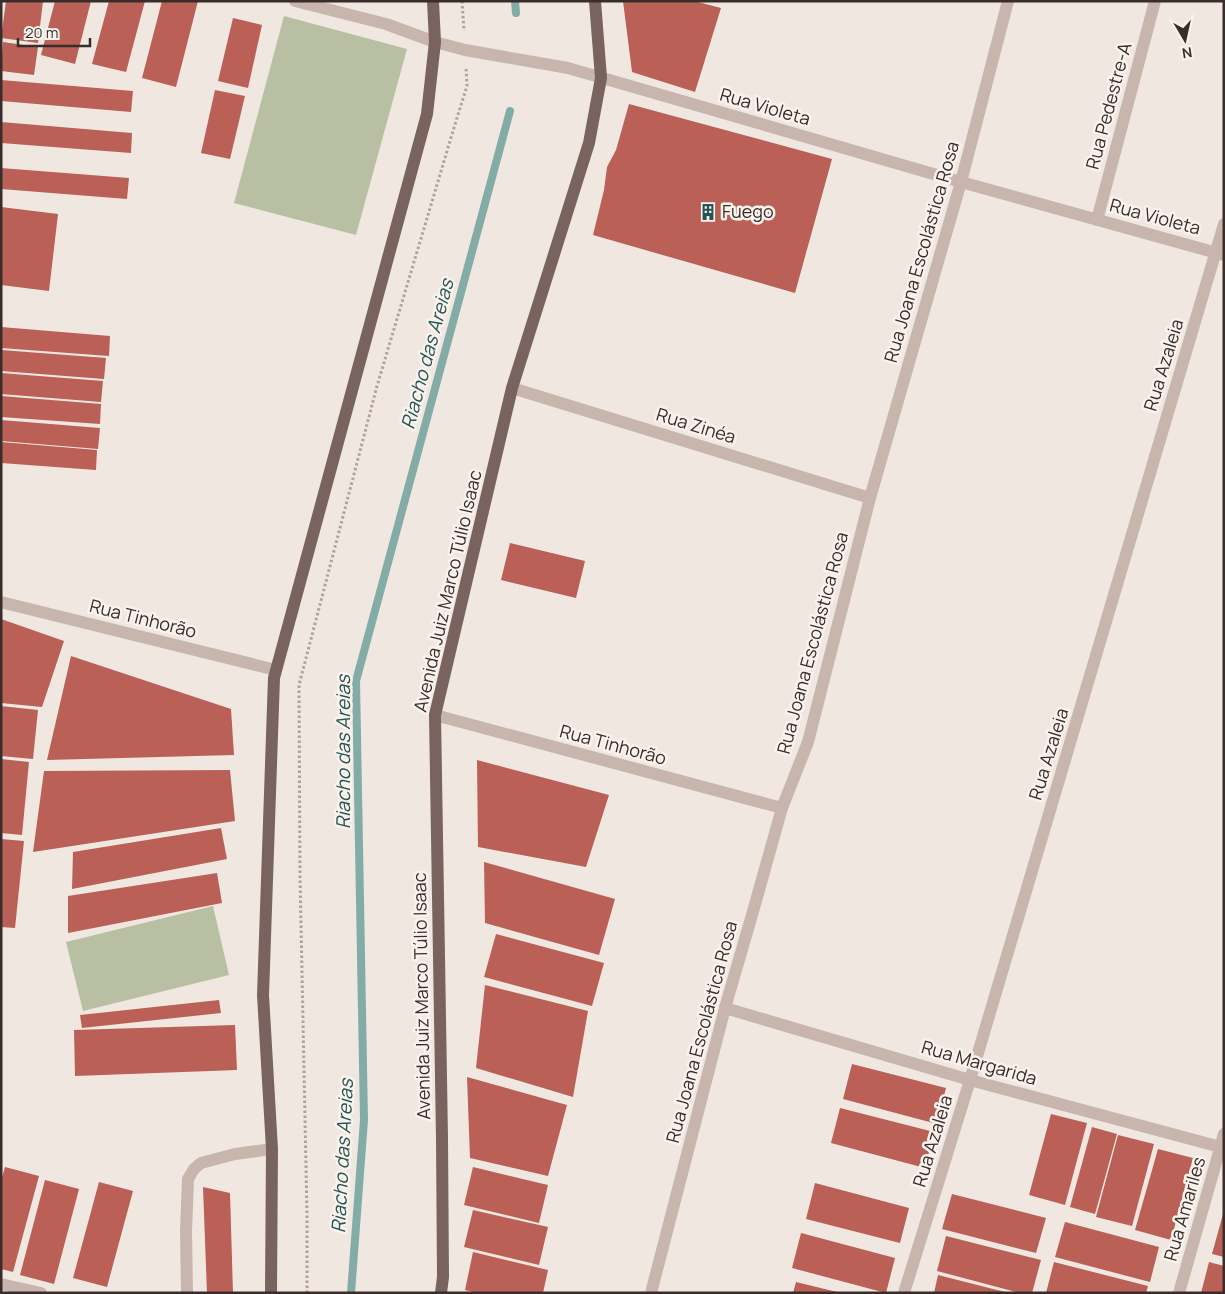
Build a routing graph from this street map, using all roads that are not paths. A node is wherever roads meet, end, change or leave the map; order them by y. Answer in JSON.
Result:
{"nodes":[{"id":1,"x":295,"y":1,"type":"edge"},
{"id":2,"x":432,"y":1,"type":"edge"},
{"id":3,"x":594,"y":1,"type":"edge"},
{"id":4,"x":1008,"y":1,"type":"edge"},
{"id":5,"x":1155,"y":1,"type":"edge"},
{"id":6,"x":435,"y":42,"type":"junction"},
{"id":7,"x":601,"y":78,"type":"junction"},
{"id":8,"x":961,"y":182,"type":"junction"},
{"id":9,"x":1097,"y":220,"type":"junction"},
{"id":10,"x":1224,"y":224,"type":"edge"},
{"id":11,"x":1220,"y":253,"type":"edge"},
{"id":12,"x":512,"y":388,"type":"junction"},
{"id":13,"x":870,"y":498,"type":"junction"},
{"id":14,"x":1,"y":602,"type":"edge"},
{"id":15,"x":276,"y":670,"type":"junction"},
{"id":16,"x":435,"y":715,"type":"junction"},
{"id":17,"x":782,"y":808,"type":"junction"},
{"id":18,"x":725,"y":1008,"type":"junction"},
{"id":19,"x":970,"y":1080,"type":"junction"},
{"id":20,"x":1224,"y":1134,"type":"edge"},
{"id":21,"x":1222,"y":1148,"type":"edge"},
{"id":22,"x":272,"y":1149,"type":"junction"},
{"id":23,"x":1,"y":1284,"type":"edge"},
{"id":24,"x":41,"y":1293,"type":"edge"},
{"id":25,"x":187,"y":1293,"type":"edge"},
{"id":26,"x":271,"y":1293,"type":"edge"},
{"id":27,"x":441,"y":1293,"type":"edge"},
{"id":28,"x":651,"y":1293,"type":"edge"},
{"id":29,"x":904,"y":1293,"type":"edge"},
{"id":30,"x":1179,"y":1293,"type":"edge"}],
"edges":[{"from":1,"to":6,"type":"street","name":"Rua Violeta"},
{"from":2,"to":6,"type":"main road"},
{"from":3,"to":7,"type":"main road","name":"Avenida Juiz Marco Túlio Isaac"},
{"from":4,"to":8,"type":"street","name":"Rua Joana Escolástica Rosa"},
{"from":5,"to":9,"type":"street","name":"Rua Pedestre-A"},
{"from":6,"to":7,"type":"street","name":"Rua Violeta"},
{"from":6,"to":15,"type":"main road"},
{"from":7,"to":8,"type":"street","name":"Rua Violeta"},
{"from":7,"to":12,"type":"main road","name":"Avenida Juiz Marco Túlio Isaac"},
{"from":8,"to":9,"type":"street","name":"Rua Violeta"},
{"from":8,"to":13,"type":"street","name":"Rua Joana Escolástica Rosa"},
{"from":9,"to":11,"type":"street","name":"Rua Violeta"},
{"from":10,"to":11,"type":"street","name":"Rua Azaleia"},
{"from":11,"to":19,"type":"street","name":"Rua Azaleia"},
{"from":12,"to":13,"type":"street","name":"Rua Zinéa"},
{"from":12,"to":16,"type":"main road","name":"Avenida Juiz Marco Túlio Isaac"},
{"from":13,"to":17,"type":"street","name":"Rua Joana Escolástica Rosa"},
{"from":14,"to":15,"type":"street","name":"Rua Tinhorão"},
{"from":15,"to":22,"type":"main road"},
{"from":16,"to":17,"type":"street","name":"Rua Tinhorão"},
{"from":16,"to":27,"type":"main road","name":"Avenida Juiz Marco Túlio Isaac"},
{"from":17,"to":18,"type":"street","name":"Rua Joana Escolástica Rosa"},
{"from":18,"to":19,"type":"street","name":"Rua Margarida"},
{"from":18,"to":28,"type":"street","name":"Rua Joana Escolástica Rosa"},
{"from":19,"to":21,"type":"street","name":"Rua Margarida"},
{"from":19,"to":29,"type":"street","name":"Rua Azaleia"},
{"from":20,"to":21,"type":"street","name":"Rua Amariles"},
{"from":21,"to":30,"type":"street","name":"Rua Amariles"},
{"from":22,"to":25,"type":"street"},
{"from":22,"to":26,"type":"main road"},
{"from":23,"to":24,"type":"street"}]}
